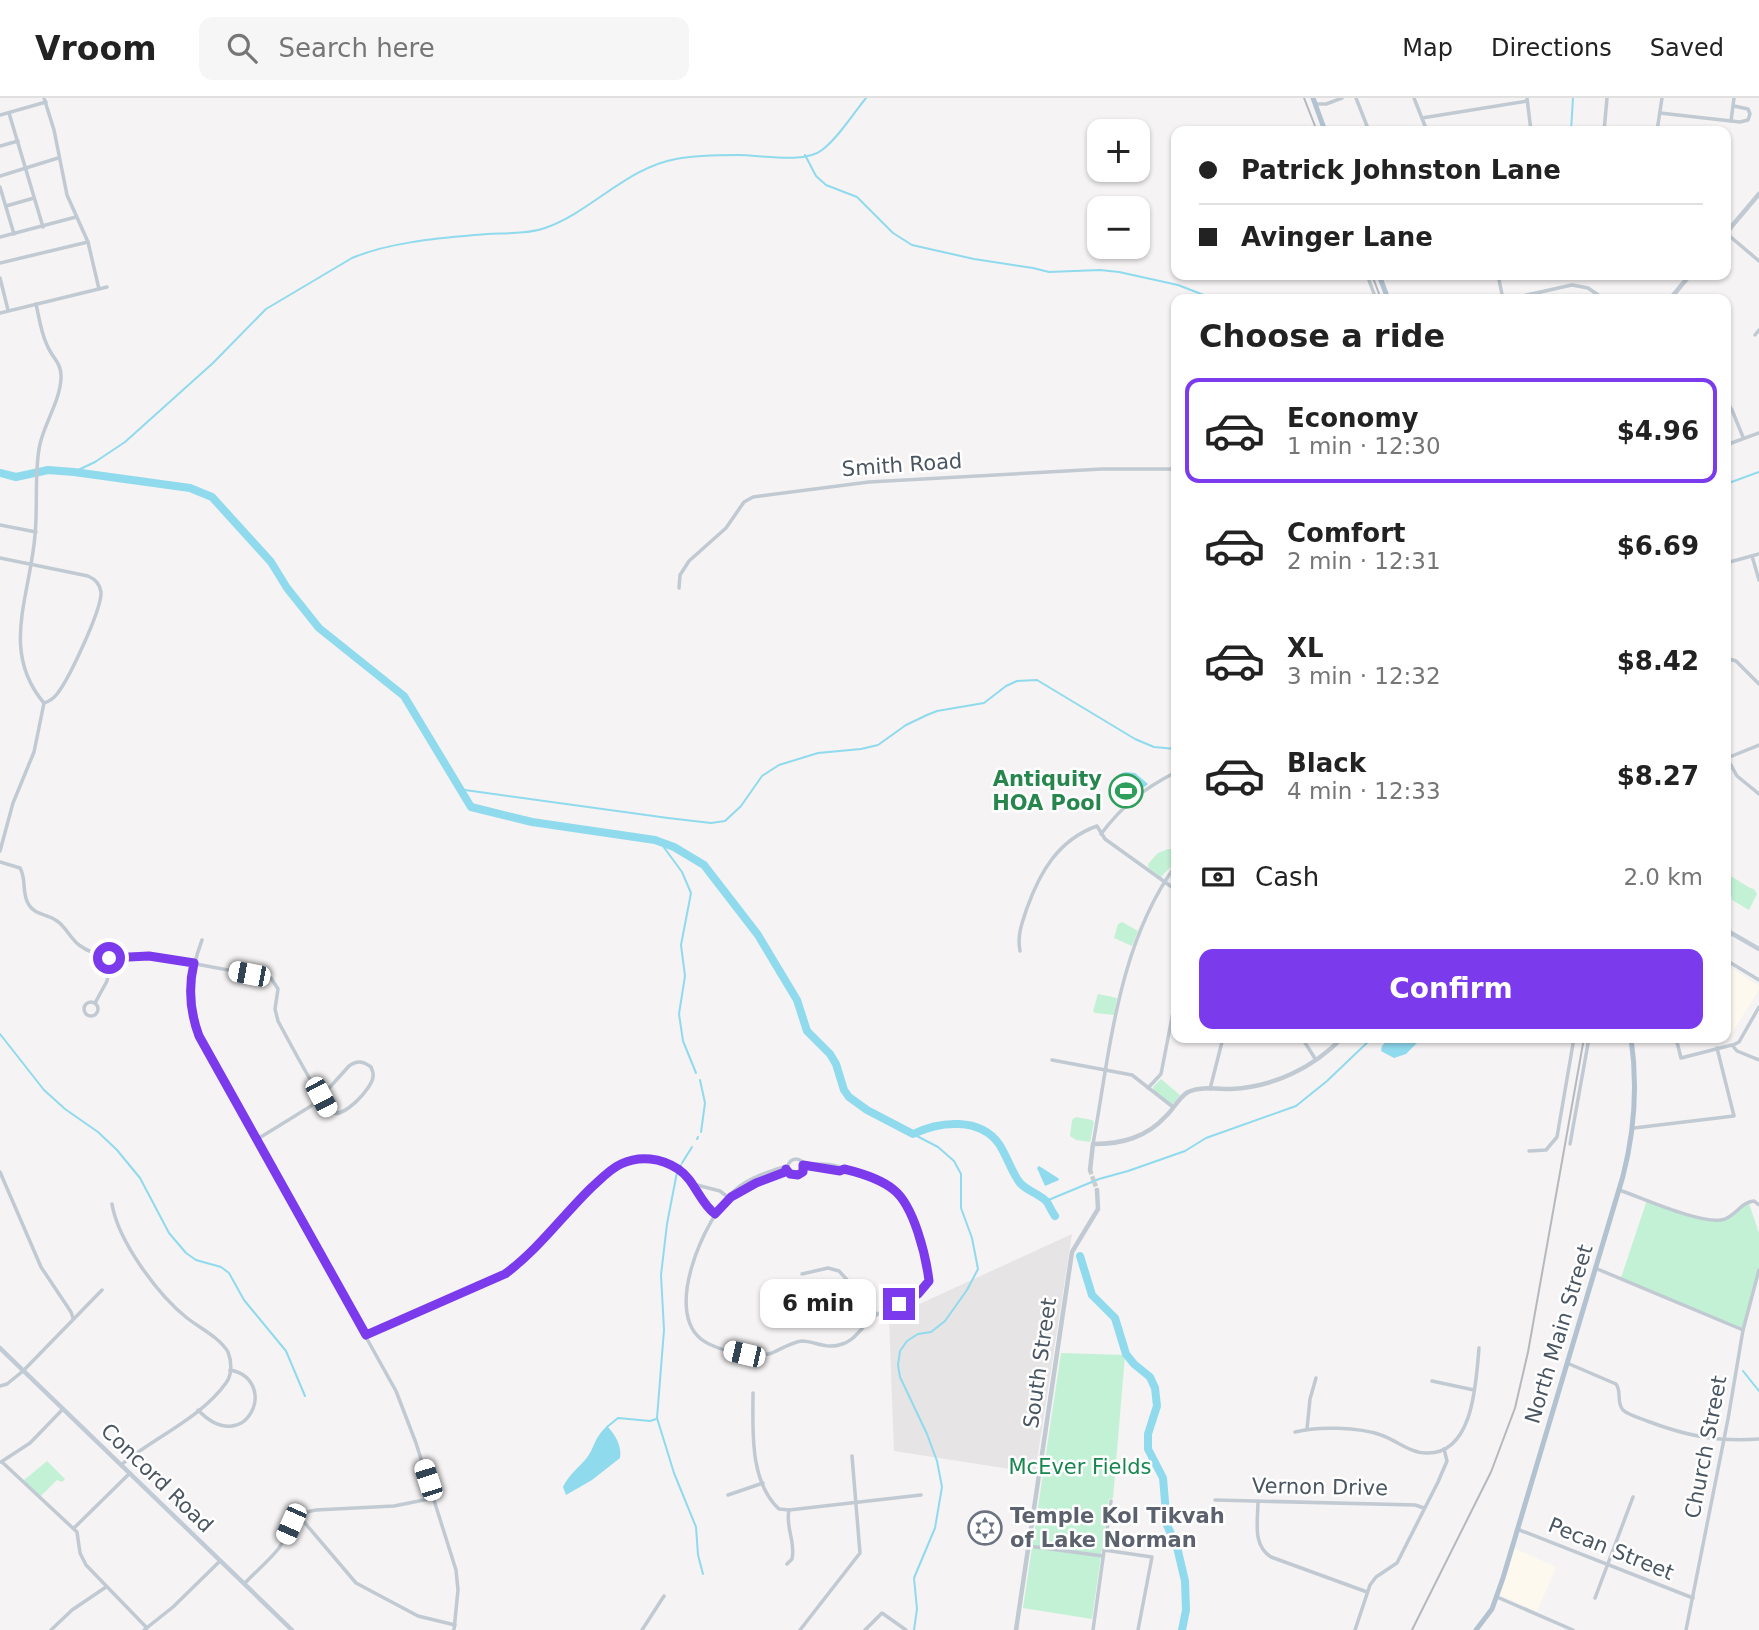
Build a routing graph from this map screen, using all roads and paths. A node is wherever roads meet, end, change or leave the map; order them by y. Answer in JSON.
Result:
{"nodes":[{"id":1,"x":1324,"y":98,"type":"edge"},
{"id":2,"x":1342,"y":98,"type":"edge"},
{"id":3,"x":1356,"y":98,"type":"edge"},
{"id":4,"x":1414,"y":98,"type":"edge"},
{"id":5,"x":1607,"y":98,"type":"edge"},
{"id":6,"x":1662,"y":98,"type":"edge"},
{"id":7,"x":1734,"y":98,"type":"edge"},
{"id":8,"x":1527,"y":99,"type":"edge"},
{"id":9,"x":45,"y":100,"type":"edge"},
{"id":10,"x":1314,"y":101,"type":"edge"},
{"id":11,"x":1734,"y":106,"type":"junction"},
{"id":12,"x":9,"y":113,"type":"junction"},
{"id":13,"x":1660,"y":113,"type":"junction"},
{"id":14,"x":0,"y":116,"type":"edge"},
{"id":15,"x":1422,"y":118,"type":"junction"},
{"id":16,"x":1731,"y":121,"type":"junction"},
{"id":17,"x":1323,"y":126,"type":"edge"},
{"id":18,"x":1367,"y":126,"type":"edge"},
{"id":19,"x":1425,"y":126,"type":"edge"},
{"id":20,"x":1530,"y":126,"type":"edge"},
{"id":21,"x":1604,"y":126,"type":"edge"},
{"id":22,"x":1658,"y":126,"type":"edge"},
{"id":23,"x":18,"y":141,"type":"junction"},
{"id":24,"x":0,"y":146,"type":"edge"},
{"id":25,"x":59,"y":158,"type":"junction"},
{"id":26,"x":26,"y":168,"type":"junction"},
{"id":27,"x":0,"y":176,"type":"edge"},
{"id":28,"x":0,"y":187,"type":"edge"},
{"id":29,"x":1759,"y":194,"type":"edge"},
{"id":30,"x":34,"y":198,"type":"junction"},
{"id":31,"x":6,"y":206,"type":"junction"},
{"id":32,"x":75,"y":217,"type":"junction"},
{"id":33,"x":43,"y":227,"type":"junction"},
{"id":34,"x":1731,"y":227,"type":"edge"},
{"id":35,"x":14,"y":234,"type":"junction"},
{"id":36,"x":0,"y":237,"type":"edge"},
{"id":37,"x":1731,"y":237,"type":"edge"},
{"id":38,"x":88,"y":242,"type":"junction"},
{"id":39,"x":1759,"y":261,"type":"edge"},
{"id":40,"x":0,"y":263,"type":"edge"},
{"id":41,"x":0,"y":278,"type":"edge"},
{"id":42,"x":1686,"y":280,"type":"edge"},
{"id":43,"x":107,"y":287,"type":"dead end"},
{"id":44,"x":99,"y":289,"type":"junction"},
{"id":45,"x":1531,"y":294,"type":"edge"},
{"id":46,"x":1597,"y":294,"type":"edge"},
{"id":47,"x":1674,"y":294,"type":"edge"},
{"id":48,"x":36,"y":304,"type":"junction"},
{"id":49,"x":8,"y":311,"type":"junction"},
{"id":50,"x":0,"y":313,"type":"edge"},
{"id":51,"x":1759,"y":330,"type":"edge"},
{"id":52,"x":1755,"y":335,"type":"dead end"},
{"id":53,"x":1731,"y":409,"type":"edge"},
{"id":54,"x":1759,"y":433,"type":"edge"},
{"id":55,"x":1743,"y":438,"type":"junction"},
{"id":56,"x":1731,"y":443,"type":"edge"},
{"id":57,"x":1171,"y":469,"type":"edge"},
{"id":58,"x":0,"y":524,"type":"edge"},
{"id":59,"x":36,"y":532,"type":"junction"},
{"id":60,"x":1759,"y":554,"type":"edge"},
{"id":61,"x":1752,"y":556,"type":"junction"},
{"id":62,"x":0,"y":558,"type":"edge"},
{"id":63,"x":1731,"y":562,"type":"edge"},
{"id":64,"x":30,"y":564,"type":"junction"},
{"id":65,"x":1759,"y":580,"type":"edge"},
{"id":66,"x":679,"y":588,"type":"dead end"},
{"id":67,"x":14,"y":621,"type":"dead end"},
{"id":68,"x":1731,"y":660,"type":"edge"},
{"id":69,"x":21,"y":675,"type":"dead end"},
{"id":70,"x":1759,"y":684,"type":"edge"},
{"id":71,"x":44,"y":703,"type":"junction"},
{"id":72,"x":1759,"y":745,"type":"edge"},
{"id":73,"x":1731,"y":756,"type":"edge"},
{"id":74,"x":1731,"y":766,"type":"edge"},
{"id":75,"x":1171,"y":775,"type":"edge"},
{"id":76,"x":1759,"y":794,"type":"edge"},
{"id":77,"x":1101,"y":834,"type":"junction"},
{"id":78,"x":0,"y":851,"type":"edge"},
{"id":79,"x":0,"y":862,"type":"edge"},
{"id":80,"x":1171,"y":872,"type":"edge"},
{"id":81,"x":1164,"y":882,"type":"junction"},
{"id":82,"x":1171,"y":887,"type":"edge"},
{"id":83,"x":1731,"y":933,"type":"edge"},
{"id":84,"x":202,"y":940,"type":"dead end"},
{"id":85,"x":1759,"y":949,"type":"edge"},
{"id":86,"x":1020,"y":951,"type":"dead end"},
{"id":87,"x":111,"y":958,"type":"junction"},
{"id":88,"x":194,"y":963,"type":"junction"},
{"id":89,"x":1731,"y":963,"type":"edge"},
{"id":90,"x":1759,"y":980,"type":"edge"},
{"id":91,"x":95,"y":1003,"type":"junction"},
{"id":92,"x":1759,"y":1007,"type":"edge"},
{"id":93,"x":1171,"y":1023,"type":"edge"},
{"id":94,"x":1222,"y":1043,"type":"edge"},
{"id":95,"x":1305,"y":1043,"type":"edge"},
{"id":96,"x":1336,"y":1043,"type":"edge"},
{"id":97,"x":1573,"y":1043,"type":"edge"},
{"id":98,"x":1588,"y":1043,"type":"edge"},
{"id":99,"x":1632,"y":1043,"type":"edge"},
{"id":100,"x":1677,"y":1043,"type":"edge"},
{"id":101,"x":1732,"y":1045,"type":"junction"},
{"id":102,"x":1717,"y":1048,"type":"junction"},
{"id":103,"x":1052,"y":1060,"type":"dead end"},
{"id":104,"x":1316,"y":1060,"type":"junction"},
{"id":105,"x":1759,"y":1060,"type":"edge"},
{"id":106,"x":1107,"y":1069,"type":"junction"},
{"id":107,"x":1149,"y":1088,"type":"junction"},
{"id":108,"x":1210,"y":1089,"type":"junction"},
{"id":109,"x":321,"y":1097,"type":"junction"},
{"id":110,"x":1173,"y":1107,"type":"junction"},
{"id":111,"x":1634,"y":1128,"type":"junction"},
{"id":112,"x":256,"y":1140,"type":"junction"},
{"id":113,"x":1093,"y":1144,"type":"junction"},
{"id":114,"x":1570,"y":1144,"type":"dead end"},
{"id":115,"x":1529,"y":1151,"type":"dead end"},
{"id":116,"x":806,"y":1165,"type":"junction"},
{"id":117,"x":787,"y":1169,"type":"junction"},
{"id":118,"x":1090,"y":1170,"type":"tunnel mouth"},
{"id":119,"x":0,"y":1172,"type":"edge"},
{"id":120,"x":692,"y":1184,"type":"junction"},
{"id":121,"x":1097,"y":1189,"type":"tunnel mouth"},
{"id":122,"x":1619,"y":1190,"type":"junction"},
{"id":123,"x":730,"y":1198,"type":"junction"},
{"id":124,"x":112,"y":1204,"type":"dead end"},
{"id":125,"x":1759,"y":1205,"type":"edge"},
{"id":126,"x":715,"y":1214,"type":"junction"},
{"id":127,"x":1595,"y":1268,"type":"junction"},
{"id":128,"x":1759,"y":1270,"type":"edge"},
{"id":129,"x":802,"y":1274,"type":"dead end"},
{"id":130,"x":102,"y":1290,"type":"dead end"},
{"id":131,"x":876,"y":1315,"type":"junction"},
{"id":132,"x":73,"y":1318,"type":"junction"},
{"id":133,"x":1743,"y":1330,"type":"junction"},
{"id":134,"x":366,"y":1335,"type":"junction"},
{"id":135,"x":0,"y":1348,"type":"edge"},
{"id":136,"x":1479,"y":1348,"type":"dead end"},
{"id":137,"x":1567,"y":1363,"type":"junction"},
{"id":138,"x":230,"y":1370,"type":"junction"},
{"id":139,"x":23,"y":1371,"type":"junction"},
{"id":140,"x":1316,"y":1378,"type":"dead end"},
{"id":141,"x":1432,"y":1381,"type":"dead end"},
{"id":142,"x":0,"y":1386,"type":"edge"},
{"id":143,"x":1474,"y":1390,"type":"junction"},
{"id":144,"x":753,"y":1393,"type":"dead end"},
{"id":145,"x":63,"y":1409,"type":"junction"},
{"id":146,"x":198,"y":1410,"type":"junction"},
{"id":147,"x":1307,"y":1429,"type":"junction"},
{"id":148,"x":1295,"y":1432,"type":"dead end"},
{"id":149,"x":1759,"y":1439,"type":"edge"},
{"id":150,"x":1724,"y":1440,"type":"junction"},
{"id":151,"x":1444,"y":1449,"type":"junction"},
{"id":152,"x":852,"y":1456,"type":"dead end"},
{"id":153,"x":1,"y":1462,"type":"edge"},
{"id":154,"x":121,"y":1465,"type":"junction"},
{"id":155,"x":130,"y":1474,"type":"junction"},
{"id":156,"x":763,"y":1483,"type":"junction"},
{"id":157,"x":728,"y":1495,"type":"dead end"},
{"id":158,"x":921,"y":1495,"type":"dead end"},
{"id":159,"x":1633,"y":1497,"type":"dead end"},
{"id":160,"x":434,"y":1498,"type":"junction"},
{"id":161,"x":1215,"y":1500,"type":"dead end"},
{"id":162,"x":1111,"y":1501,"type":"dead end"},
{"id":163,"x":1258,"y":1501,"type":"junction"},
{"id":164,"x":856,"y":1503,"type":"junction"},
{"id":165,"x":1424,"y":1508,"type":"junction"},
{"id":166,"x":789,"y":1510,"type":"junction"},
{"id":167,"x":299,"y":1516,"type":"junction"},
{"id":168,"x":74,"y":1528,"type":"junction"},
{"id":169,"x":1517,"y":1529,"type":"junction"},
{"id":170,"x":1028,"y":1546,"type":"junction"},
{"id":171,"x":1104,"y":1550,"type":"junction"},
{"id":172,"x":1103,"y":1557,"type":"junction"},
{"id":173,"x":220,"y":1561,"type":"junction"},
{"id":174,"x":787,"y":1564,"type":"dead end"},
{"id":175,"x":1608,"y":1565,"type":"junction"},
{"id":176,"x":243,"y":1584,"type":"junction"},
{"id":177,"x":106,"y":1587,"type":"junction"},
{"id":178,"x":1367,"y":1592,"type":"junction"},
{"id":179,"x":664,"y":1596,"type":"dead end"},
{"id":180,"x":1497,"y":1597,"type":"junction"},
{"id":181,"x":1595,"y":1598,"type":"dead end"},
{"id":182,"x":1693,"y":1598,"type":"junction"},
{"id":183,"x":454,"y":1628,"type":"edge"},
{"id":184,"x":145,"y":1629,"type":"edge"},
{"id":185,"x":51,"y":1630,"type":"edge"},
{"id":186,"x":292,"y":1630,"type":"edge"},
{"id":187,"x":642,"y":1630,"type":"edge"},
{"id":188,"x":800,"y":1630,"type":"edge"},
{"id":189,"x":865,"y":1630,"type":"edge"},
{"id":190,"x":906,"y":1630,"type":"edge"},
{"id":191,"x":1016,"y":1630,"type":"edge"},
{"id":192,"x":1093,"y":1630,"type":"edge"},
{"id":193,"x":1138,"y":1630,"type":"edge"},
{"id":194,"x":1355,"y":1630,"type":"edge"},
{"id":195,"x":1476,"y":1630,"type":"edge"},
{"id":196,"x":1573,"y":1630,"type":"edge"},
{"id":197,"x":1686,"y":1630,"type":"edge"}],
"edges":[{"from":1,"to":10,"type":"street"},
{"from":2,"to":10,"type":"street"},
{"from":3,"to":18,"type":"street"},
{"from":4,"to":15,"type":"street"},
{"from":5,"to":21,"type":"street"},
{"from":6,"to":13,"type":"street"},
{"from":7,"to":11,"type":"street"},
{"from":8,"to":15,"type":"street"},
{"from":8,"to":20,"type":"street"},
{"from":9,"to":12,"type":"street"},
{"from":9,"to":25,"type":"street"},
{"from":10,"to":17,"type":"main road"},
{"from":11,"to":16,"type":"street"},
{"from":11,"to":16,"type":"street"},
{"from":12,"to":14,"type":"street"},
{"from":12,"to":23,"type":"street"},
{"from":13,"to":16,"type":"street"},
{"from":13,"to":22,"type":"street"},
{"from":15,"to":19,"type":"street"},
{"from":23,"to":24,"type":"street"},
{"from":23,"to":26,"type":"street"},
{"from":25,"to":26,"type":"street"},
{"from":25,"to":32,"type":"street"},
{"from":26,"to":27,"type":"street"},
{"from":26,"to":30,"type":"street"},
{"from":28,"to":31,"type":"street"},
{"from":29,"to":34,"type":"street"},
{"from":30,"to":31,"type":"street"},
{"from":30,"to":33,"type":"street"},
{"from":31,"to":35,"type":"street"},
{"from":32,"to":33,"type":"street"},
{"from":32,"to":38,"type":"street"},
{"from":33,"to":35,"type":"street"},
{"from":35,"to":36,"type":"street"},
{"from":37,"to":39,"type":"street"},
{"from":38,"to":40,"type":"street"},
{"from":38,"to":44,"type":"street"},
{"from":41,"to":49,"type":"street"},
{"from":42,"to":47,"type":"street"},
{"from":43,"to":44,"type":"street"},
{"from":44,"to":48,"type":"street"},
{"from":45,"to":46,"type":"street"},
{"from":48,"to":49,"type":"street"},
{"from":48,"to":59,"type":"street"},
{"from":49,"to":50,"type":"street"},
{"from":51,"to":52,"type":"street"},
{"from":53,"to":55,"type":"street"},
{"from":54,"to":55,"type":"street"},
{"from":55,"to":56,"type":"street"},
{"from":57,"to":66,"type":"street","name":"Smith Road"},
{"from":58,"to":59,"type":"street"},
{"from":59,"to":64,"type":"street"},
{"from":60,"to":61,"type":"street"},
{"from":61,"to":63,"type":"street"},
{"from":61,"to":65,"type":"street"},
{"from":62,"to":64,"type":"street"},
{"from":64,"to":67,"type":"street"},
{"from":64,"to":71,"type":"street"},
{"from":68,"to":70,"type":"street"},
{"from":69,"to":71,"type":"street"},
{"from":71,"to":78,"type":"street"},
{"from":72,"to":73,"type":"street"},
{"from":74,"to":76,"type":"street"},
{"from":75,"to":77,"type":"street"},
{"from":77,"to":81,"type":"street"},
{"from":77,"to":86,"type":"street"},
{"from":79,"to":87,"type":"street"},
{"from":80,"to":81,"type":"street"},
{"from":81,"to":82,"type":"street"},
{"from":81,"to":106,"type":"street"},
{"from":83,"to":85,"type":"main road"},
{"from":84,"to":88,"type":"street"},
{"from":87,"to":88,"type":"street"},
{"from":87,"to":91,"type":"street"},
{"from":88,"to":109,"type":"street"},
{"from":88,"to":112,"type":"street"},
{"from":89,"to":90,"type":"street"},
{"from":91,"to":91,"type":"street"},
{"from":92,"to":101,"type":"street"},
{"from":93,"to":107,"type":"street"},
{"from":94,"to":108,"type":"street"},
{"from":95,"to":104,"type":"street"},
{"from":96,"to":104,"type":"street"},
{"from":97,"to":115,"type":"street"},
{"from":98,"to":114,"type":"street"},
{"from":99,"to":111,"type":"main road","name":"North Main Street"},
{"from":100,"to":102,"type":"street"},
{"from":101,"to":102,"type":"street"},
{"from":101,"to":105,"type":"street"},
{"from":102,"to":111,"type":"street"},
{"from":103,"to":106,"type":"street"},
{"from":104,"to":108,"type":"street"},
{"from":106,"to":107,"type":"street"},
{"from":106,"to":113,"type":"street"},
{"from":107,"to":110,"type":"street"},
{"from":108,"to":110,"type":"street"},
{"from":109,"to":109,"type":"street"},
{"from":109,"to":112,"type":"street"},
{"from":110,"to":113,"type":"street"},
{"from":111,"to":122,"type":"main road","name":"North Main Street"},
{"from":112,"to":134,"type":"street"},
{"from":113,"to":118,"type":"street"},
{"from":116,"to":117,"type":"street"},
{"from":116,"to":117,"type":"street"},
{"from":116,"to":131,"type":"street"},
{"from":117,"to":123,"type":"street"},
{"from":119,"to":132,"type":"street"},
{"from":120,"to":123,"type":"street"},
{"from":120,"to":126,"type":"street"},
{"from":120,"to":134,"type":"street"},
{"from":121,"to":170,"type":"street","name":"South Street"},
{"from":122,"to":125,"type":"street"},
{"from":122,"to":127,"type":"main road","name":"North Main Street"},
{"from":123,"to":126,"type":"street"},
{"from":124,"to":138,"type":"street"},
{"from":126,"to":131,"type":"street"},
{"from":127,"to":133,"type":"street"},
{"from":127,"to":137,"type":"main road","name":"North Main Street"},
{"from":128,"to":133,"type":"street","name":"Church Street"},
{"from":129,"to":131,"type":"street"},
{"from":130,"to":132,"type":"street"},
{"from":132,"to":139,"type":"street"},
{"from":133,"to":150,"type":"street","name":"Church Street"},
{"from":134,"to":160,"type":"street"},
{"from":135,"to":139,"type":"main road","name":"Concord Road"},
{"from":136,"to":143,"type":"street"},
{"from":137,"to":150,"type":"street"},
{"from":137,"to":169,"type":"main road","name":"North Main Street"},
{"from":138,"to":146,"type":"street"},
{"from":138,"to":146,"type":"street"},
{"from":139,"to":142,"type":"street"},
{"from":139,"to":145,"type":"main road","name":"Concord Road"},
{"from":140,"to":147,"type":"street"},
{"from":141,"to":143,"type":"street"},
{"from":143,"to":151,"type":"street"},
{"from":144,"to":156,"type":"street"},
{"from":145,"to":153,"type":"street"},
{"from":145,"to":154,"type":"main road","name":"Concord Road"},
{"from":146,"to":154,"type":"street"},
{"from":147,"to":148,"type":"street"},
{"from":147,"to":151,"type":"street"},
{"from":149,"to":150,"type":"street"},
{"from":150,"to":182,"type":"street","name":"Church Street"},
{"from":151,"to":165,"type":"street"},
{"from":152,"to":164,"type":"street"},
{"from":153,"to":168,"type":"street"},
{"from":154,"to":155,"type":"main road","name":"Concord Road"},
{"from":155,"to":168,"type":"street"},
{"from":155,"to":173,"type":"main road","name":"Concord Road"},
{"from":156,"to":157,"type":"street"},
{"from":156,"to":166,"type":"street"},
{"from":158,"to":164,"type":"street"},
{"from":159,"to":175,"type":"street"},
{"from":160,"to":167,"type":"street"},
{"from":160,"to":183,"type":"street"},
{"from":161,"to":163,"type":"street","name":"Vernon Drive"},
{"from":162,"to":171,"type":"street"},
{"from":163,"to":165,"type":"street","name":"Vernon Drive"},
{"from":163,"to":178,"type":"street"},
{"from":164,"to":166,"type":"street"},
{"from":164,"to":188,"type":"street"},
{"from":165,"to":178,"type":"street"},
{"from":166,"to":174,"type":"street"},
{"from":167,"to":176,"type":"street"},
{"from":167,"to":183,"type":"street"},
{"from":168,"to":177,"type":"street"},
{"from":169,"to":175,"type":"street","name":"Pecan Street"},
{"from":169,"to":180,"type":"main road","name":"North Main Street"},
{"from":170,"to":172,"type":"street"},
{"from":170,"to":191,"type":"street","name":"South Street"},
{"from":171,"to":172,"type":"street"},
{"from":171,"to":193,"type":"street"},
{"from":172,"to":192,"type":"street"},
{"from":173,"to":176,"type":"main road","name":"Concord Road"},
{"from":173,"to":184,"type":"street"},
{"from":175,"to":181,"type":"street"},
{"from":175,"to":182,"type":"street","name":"Pecan Street"},
{"from":176,"to":186,"type":"main road","name":"Concord Road"},
{"from":177,"to":184,"type":"street"},
{"from":177,"to":185,"type":"street"},
{"from":178,"to":194,"type":"street"},
{"from":179,"to":187,"type":"street"},
{"from":180,"to":195,"type":"main road","name":"North Main Street"},
{"from":180,"to":196,"type":"street"},
{"from":182,"to":197,"type":"street","name":"Church Street"},
{"from":189,"to":190,"type":"street"}]}
